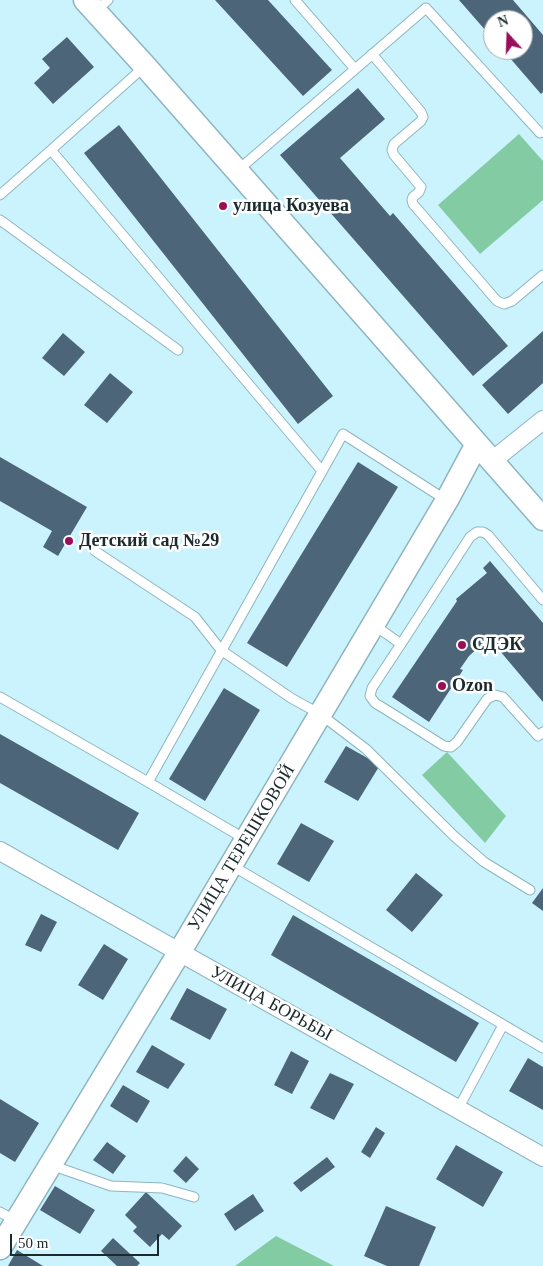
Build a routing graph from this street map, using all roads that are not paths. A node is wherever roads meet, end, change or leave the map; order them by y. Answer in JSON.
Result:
{"nodes":[{"id":1,"x":294,"y":0,"type":"edge"},
{"id":2,"x":96,"y":4,"type":"edge"},
{"id":3,"x":372,"y":54,"type":"junction"},
{"id":4,"x":145,"y":66,"type":"junction"},
{"id":5,"x":355,"y":69,"type":"junction"},
{"id":6,"x":540,"y":133,"type":"dead end"},
{"id":7,"x":51,"y":150,"type":"junction"},
{"id":8,"x":237,"y":171,"type":"junction"},
{"id":9,"x":0,"y":195,"type":"edge"},
{"id":10,"x":0,"y":220,"type":"edge"},
{"id":11,"x":543,"y":275,"type":"edge"},
{"id":12,"x":178,"y":350,"type":"dead end"},
{"id":13,"x":543,"y":420,"type":"edge"},
{"id":14,"x":477,"y":444,"type":"junction"},
{"id":15,"x":492,"y":461,"type":"junction"},
{"id":16,"x":322,"y":471,"type":"junction"},
{"id":17,"x":446,"y":500,"type":"junction"},
{"id":18,"x":543,"y":519,"type":"edge"},
{"id":19,"x":95,"y":551,"type":"dead end"},
{"id":20,"x":543,"y":600,"type":"edge"},
{"id":21,"x":373,"y":624,"type":"junction"},
{"id":22,"x":401,"y":644,"type":"junction"},
{"id":23,"x":222,"y":650,"type":"junction"},
{"id":24,"x":0,"y":698,"type":"edge"},
{"id":25,"x":320,"y":714,"type":"junction"},
{"id":26,"x":543,"y":732,"type":"edge"},
{"id":27,"x":148,"y":782,"type":"junction"},
{"id":28,"x":246,"y":840,"type":"junction"},
{"id":29,"x":0,"y":851,"type":"edge"},
{"id":30,"x":231,"y":865,"type":"junction"},
{"id":31,"x":530,"y":890,"type":"dead end"},
{"id":32,"x":179,"y":953,"type":"junction"},
{"id":33,"x":503,"y":1025,"type":"junction"},
{"id":34,"x":543,"y":1048,"type":"edge"},
{"id":35,"x":458,"y":1109,"type":"junction"},
{"id":36,"x":543,"y":1156,"type":"edge"},
{"id":37,"x":51,"y":1165,"type":"junction"},
{"id":38,"x":194,"y":1197,"type":"dead end"},
{"id":39,"x":8,"y":1216,"type":"edge"},
{"id":40,"x":0,"y":1248,"type":"edge"}],
"edges":[{"from":1,"to":5,"type":"lane"},
{"from":2,"to":4,"type":"street"},
{"from":3,"to":5,"type":"lane"},
{"from":3,"to":6,"type":"lane"},
{"from":3,"to":11,"type":"lane"},
{"from":4,"to":7,"type":"lane"},
{"from":4,"to":8,"type":"street"},
{"from":5,"to":8,"type":"lane"},
{"from":7,"to":9,"type":"lane"},
{"from":7,"to":16,"type":"lane"},
{"from":8,"to":14,"type":"street"},
{"from":10,"to":12,"type":"lane"},
{"from":13,"to":15,"type":"street"},
{"from":14,"to":15,"type":"street"},
{"from":14,"to":17,"type":"street","name":"УЛИЦА ТЕРЕШКОВОЙ"},
{"from":15,"to":18,"type":"street"},
{"from":16,"to":17,"type":"lane"},
{"from":16,"to":23,"type":"lane"},
{"from":17,"to":21,"type":"street","name":"УЛИЦА ТЕРЕШКОВОЙ"},
{"from":19,"to":23,"type":"lane"},
{"from":20,"to":22,"type":"lane"},
{"from":21,"to":22,"type":"lane"},
{"from":21,"to":25,"type":"street","name":"УЛИЦА ТЕРЕШКОВОЙ"},
{"from":22,"to":26,"type":"lane"},
{"from":23,"to":25,"type":"lane"},
{"from":23,"to":27,"type":"lane"},
{"from":24,"to":27,"type":"lane"},
{"from":25,"to":28,"type":"street","name":"УЛИЦА ТЕРЕШКОВОЙ"},
{"from":25,"to":31,"type":"lane"},
{"from":27,"to":28,"type":"lane"},
{"from":28,"to":30,"type":"street","name":"УЛИЦА ТЕРЕШКОВОЙ"},
{"from":29,"to":32,"type":"street","name":"УЛИЦА БОРЬБЫ"},
{"from":30,"to":32,"type":"street","name":"УЛИЦА ТЕРЕШКОВОЙ"},
{"from":30,"to":33,"type":"lane"},
{"from":32,"to":35,"type":"street","name":"УЛИЦА БОРЬБЫ"},
{"from":32,"to":37,"type":"street","name":"УЛИЦА ТЕРЕШКОВОЙ"},
{"from":33,"to":34,"type":"lane"},
{"from":33,"to":35,"type":"lane"},
{"from":35,"to":36,"type":"street","name":"УЛИЦА БОРЬБЫ"},
{"from":37,"to":38,"type":"lane"},
{"from":37,"to":39,"type":"street","name":"УЛИЦА ТЕРЕШКОВОЙ"},
{"from":39,"to":40,"type":"street","name":"УЛИЦА ТЕРЕШКОВОЙ"}]}
